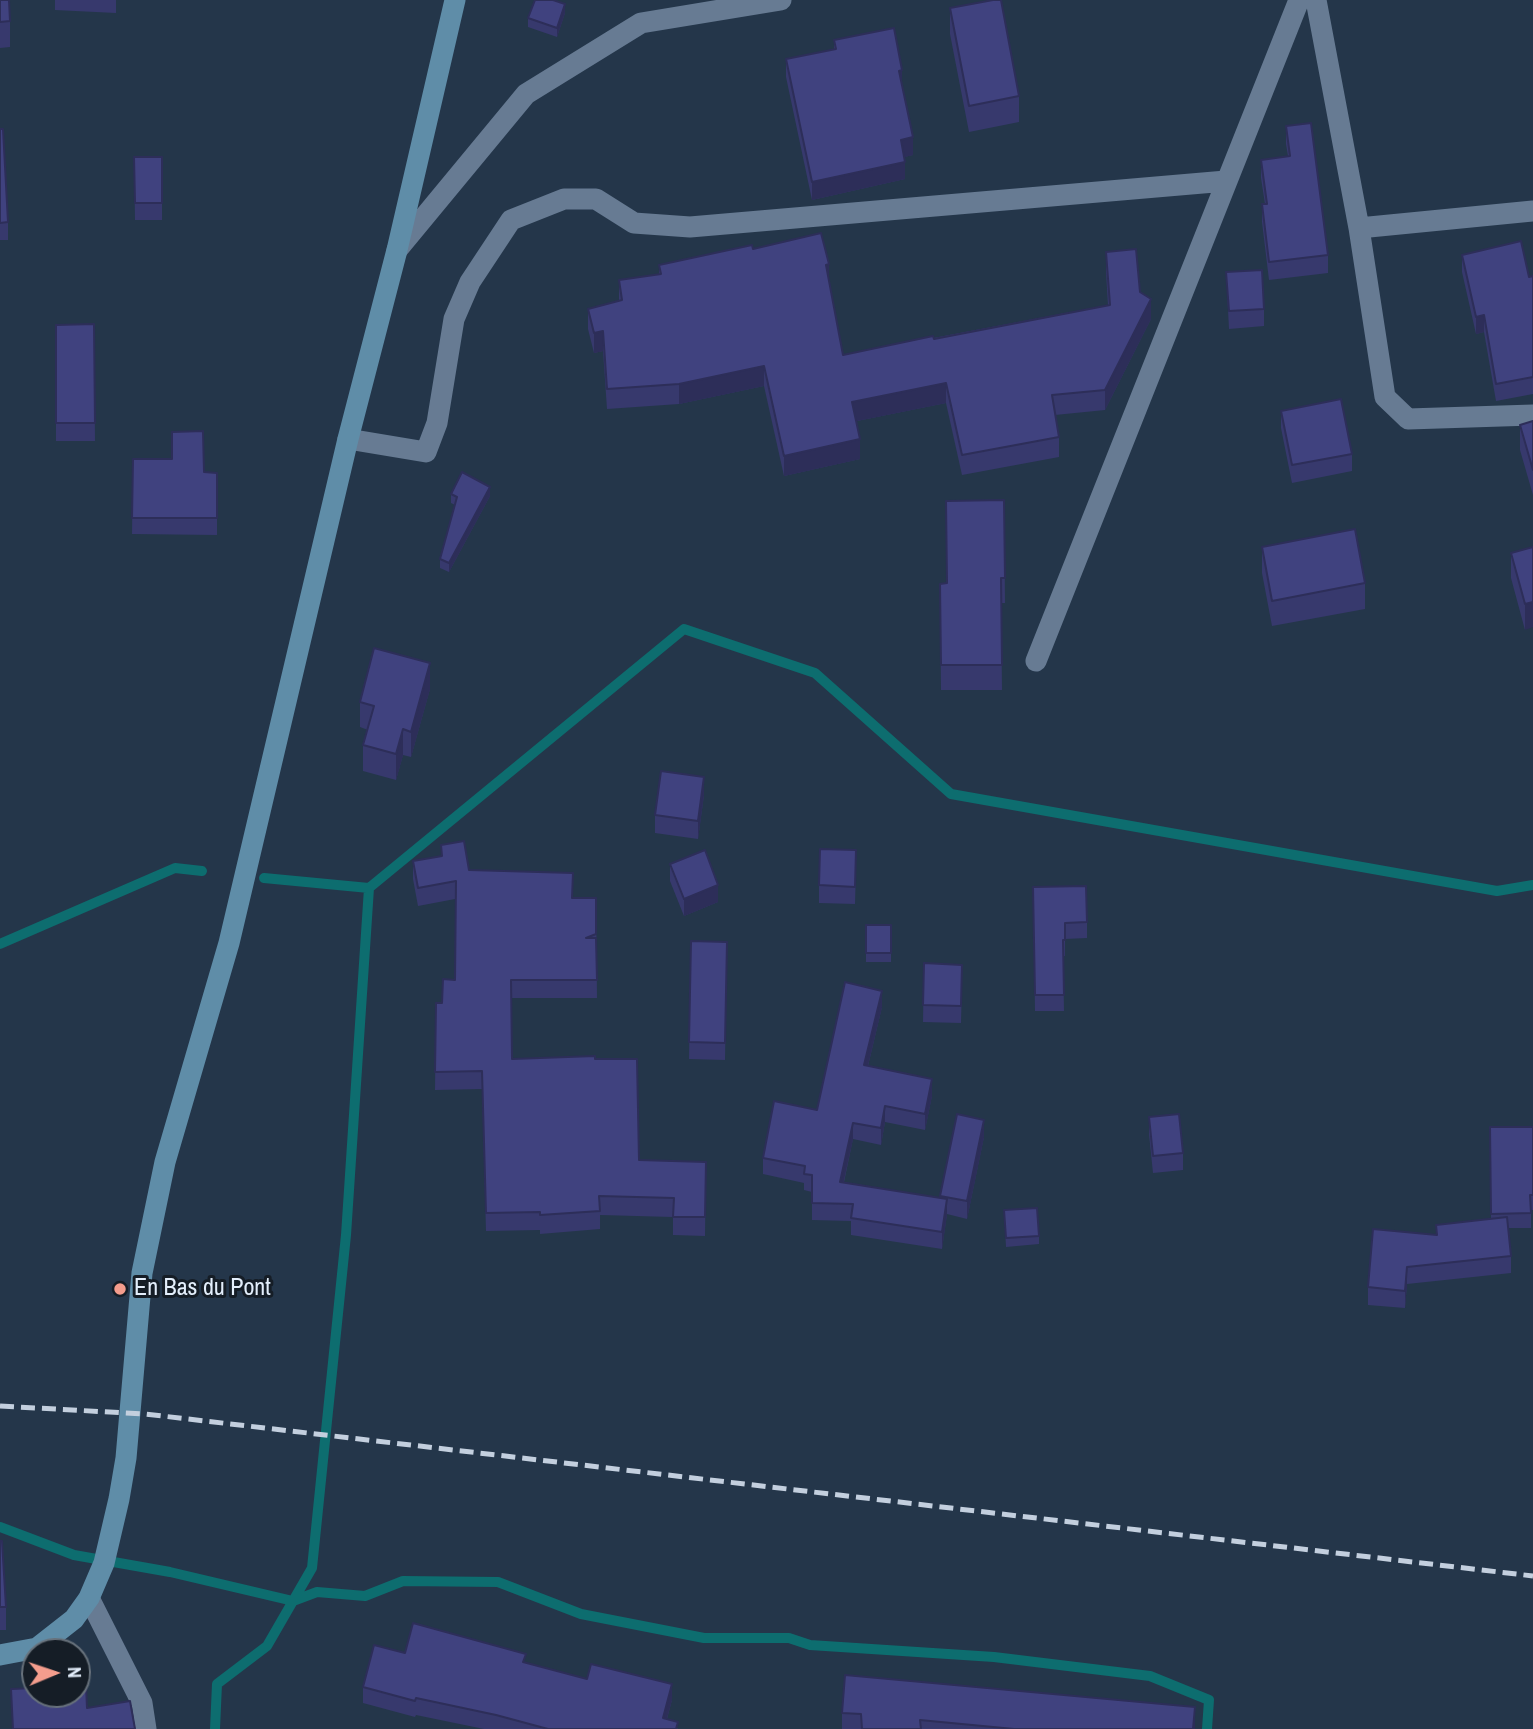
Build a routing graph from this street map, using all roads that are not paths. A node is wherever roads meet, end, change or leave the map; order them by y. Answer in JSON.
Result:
{"nodes":[{"id":1,"x":455,"y":0,"type":"edge"},
{"id":2,"x":780,"y":0,"type":"edge"},
{"id":3,"x":1299,"y":0,"type":"edge"},
{"id":4,"x":1315,"y":0,"type":"edge"},
{"id":5,"x":1226,"y":181,"type":"junction"},
{"id":6,"x":1533,"y":211,"type":"edge"},
{"id":7,"x":1359,"y":228,"type":"junction"},
{"id":8,"x":397,"y":250,"type":"junction"},
{"id":9,"x":1533,"y":415,"type":"edge"},
{"id":10,"x":348,"y":439,"type":"junction"},
{"id":11,"x":1036,"y":661,"type":"dead end"},
{"id":12,"x":89,"y":1598,"type":"junction"},
{"id":13,"x":0,"y":1655,"type":"edge"},
{"id":14,"x":146,"y":1729,"type":"edge"}],
"edges":[{"from":1,"to":8,"type":"street"},
{"from":2,"to":8,"type":"street"},
{"from":3,"to":5,"type":"street"},
{"from":4,"to":7,"type":"street"},
{"from":5,"to":10,"type":"street"},
{"from":5,"to":11,"type":"street"},
{"from":6,"to":7,"type":"street"},
{"from":7,"to":9,"type":"street"},
{"from":8,"to":10,"type":"street"},
{"from":10,"to":12,"type":"street"},
{"from":12,"to":13,"type":"street"},
{"from":12,"to":14,"type":"street"}]}
